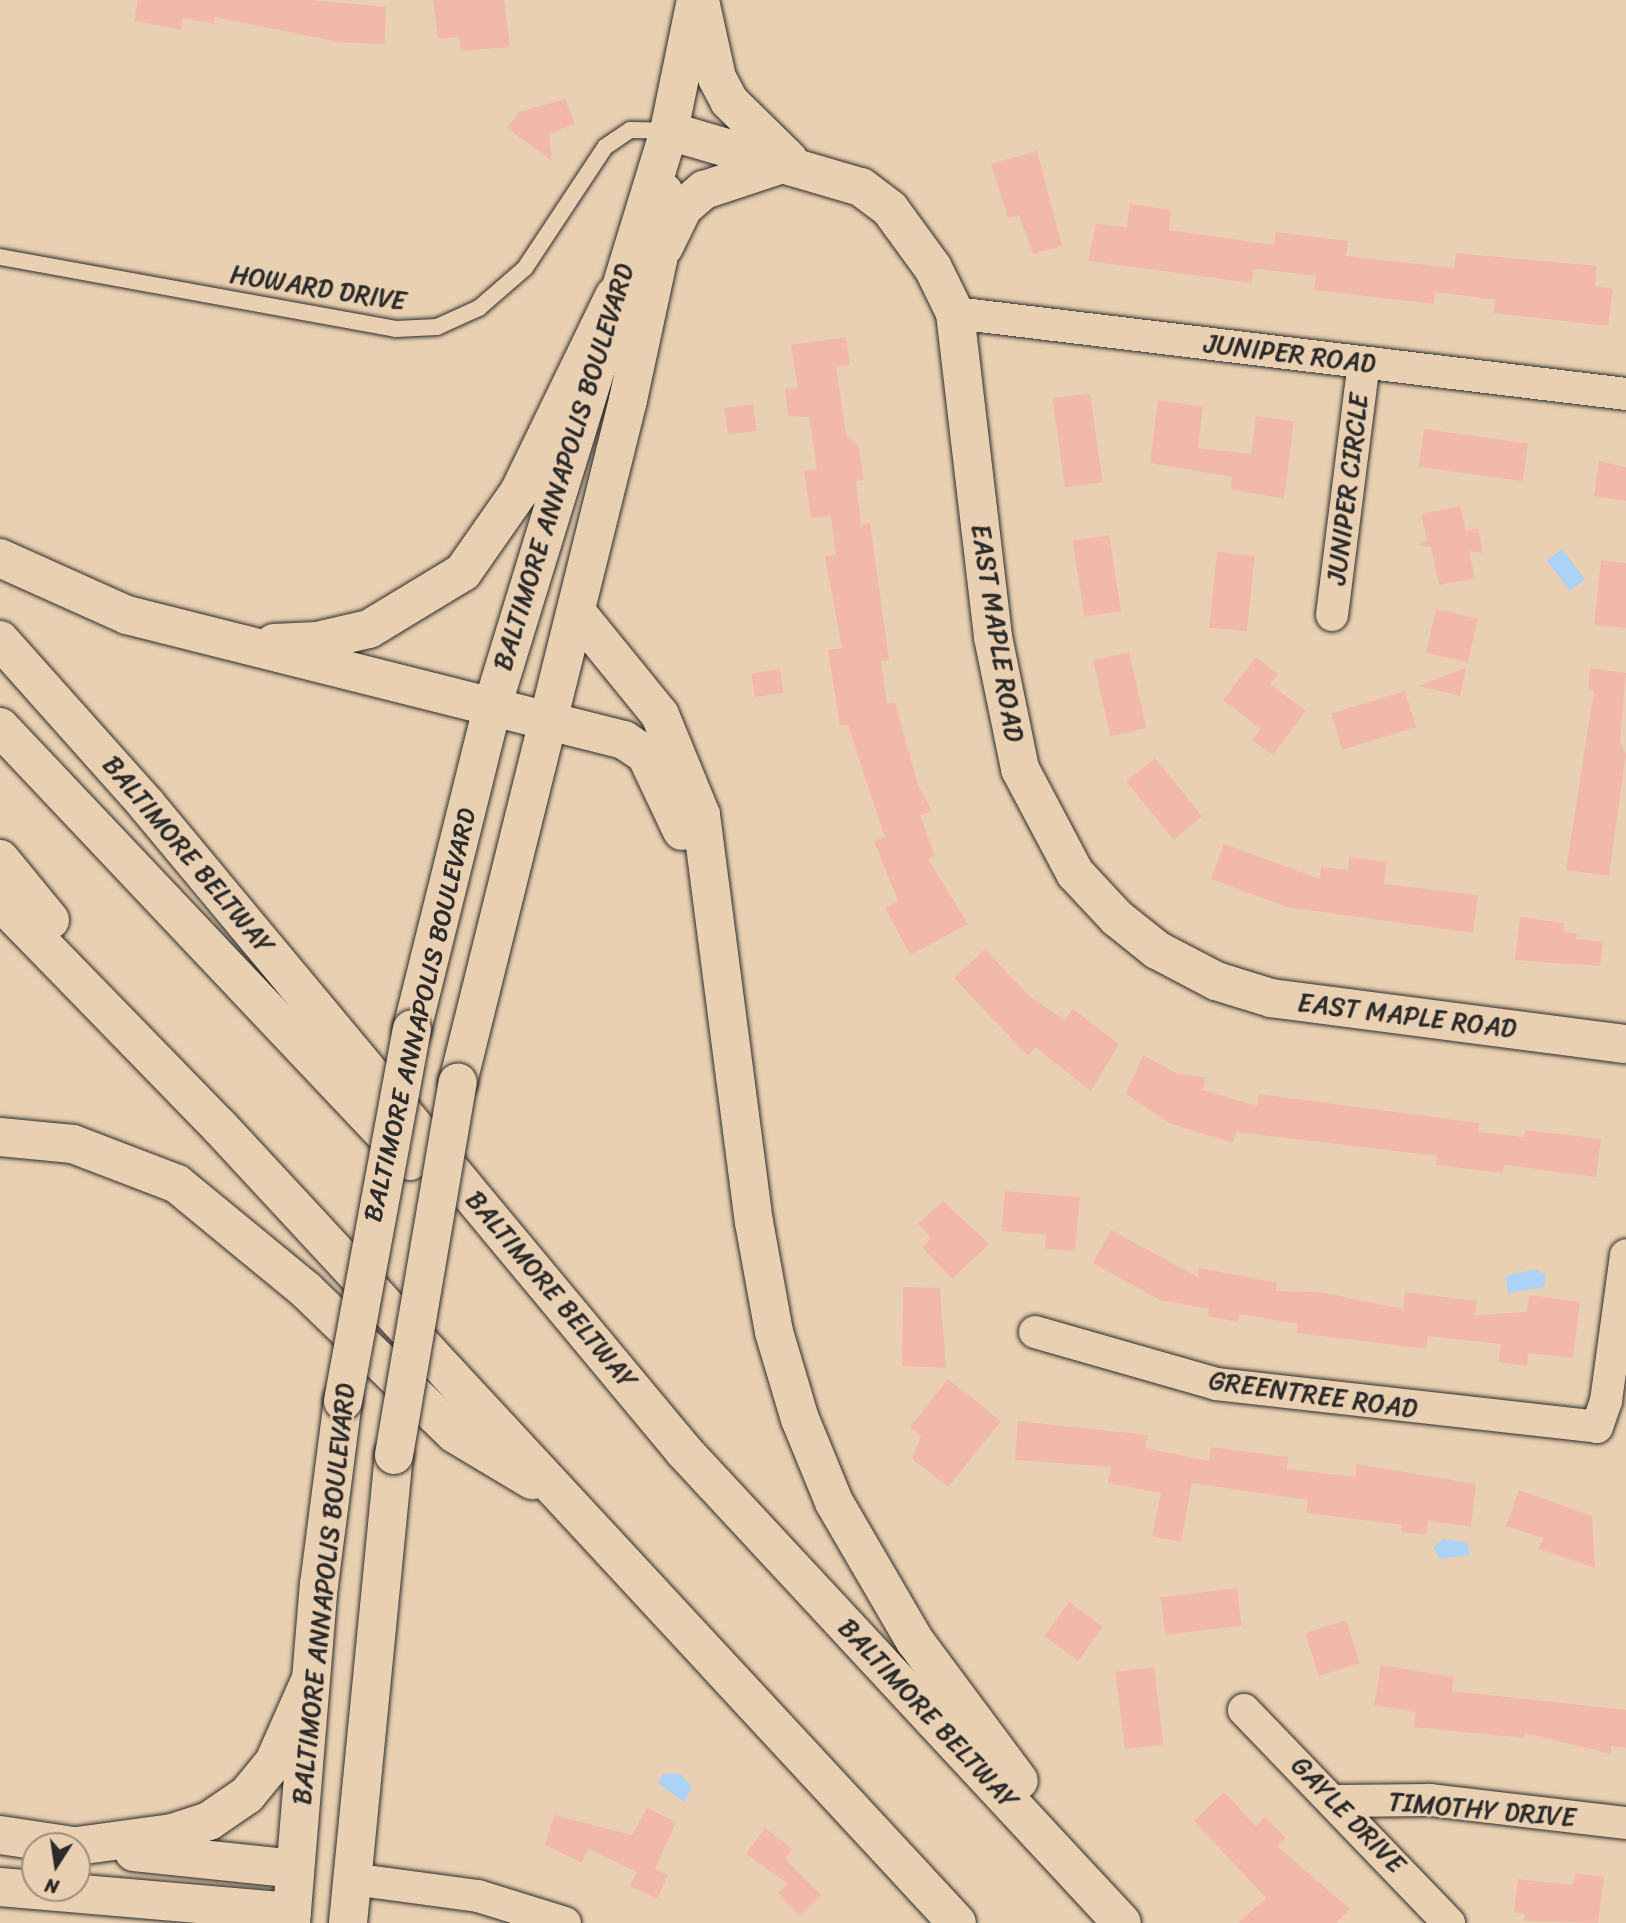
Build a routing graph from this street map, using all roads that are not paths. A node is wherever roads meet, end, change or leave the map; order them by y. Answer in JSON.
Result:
{"nodes":[{"id":1,"x":698,"y":0,"type":"edge"},
{"id":2,"x":669,"y":131,"type":"junction"},
{"id":3,"x":790,"y":162,"type":"junction"},
{"id":4,"x":0,"y":257,"type":"edge"},
{"id":5,"x":658,"y":260,"type":"junction"},
{"id":6,"x":614,"y":296,"type":"junction"},
{"id":7,"x":955,"y":313,"type":"junction"},
{"id":8,"x":1364,"y":363,"type":"junction"},
{"id":9,"x":1626,"y":394,"type":"edge"},
{"id":10,"x":0,"y":558,"type":"edge"},
{"id":11,"x":578,"y":614,"type":"junction"},
{"id":12,"x":1332,"y":615,"type":"dead end"},
{"id":13,"x":0,"y":640,"type":"edge"},
{"id":14,"x":228,"y":644,"type":"junction"},
{"id":15,"x":492,"y":707,"type":"junction"},
{"id":16,"x":548,"y":720,"type":"junction"},
{"id":17,"x":0,"y":727,"type":"edge"},
{"id":18,"x":0,"y":859,"type":"edge"},
{"id":19,"x":0,"y":901,"type":"edge"},
{"id":20,"x":716,"y":951,"type":"junction"},
{"id":21,"x":1626,"y":1044,"type":"edge"},
{"id":22,"x":219,"y":1126,"type":"junction"},
{"id":23,"x":0,"y":1137,"type":"edge"},
{"id":24,"x":1626,"y":1255,"type":"edge"},
{"id":25,"x":1035,"y":1332,"type":"dead end"},
{"id":26,"x":683,"y":1450,"type":"junction"},
{"id":27,"x":568,"y":1502,"type":"junction"},
{"id":28,"x":309,"y":1683,"type":"junction"},
{"id":29,"x":1244,"y":1710,"type":"dead end"},
{"id":30,"x":1338,"y":1801,"type":"junction"},
{"id":31,"x":1626,"y":1823,"type":"edge"},
{"id":32,"x":0,"y":1835,"type":"edge"},
{"id":33,"x":21,"y":1838,"type":"edge"},
{"id":34,"x":91,"y":1845,"type":"edge"},
{"id":35,"x":91,"y":1848,"type":"edge"},
{"id":36,"x":295,"y":1869,"type":"junction"},
{"id":37,"x":352,"y":1880,"type":"junction"},
{"id":38,"x":0,"y":1887,"type":"edge"},
{"id":39,"x":21,"y":1890,"type":"edge"},
{"id":40,"x":91,"y":1899,"type":"edge"},
{"id":41,"x":76,"y":1902,"type":"edge"},
{"id":42,"x":292,"y":1917,"type":"edge"},
{"id":43,"x":157,"y":1923,"type":"edge"},
{"id":44,"x":348,"y":1923,"type":"edge"},
{"id":45,"x":565,"y":1923,"type":"edge"},
{"id":46,"x":957,"y":1923,"type":"edge"},
{"id":47,"x":1123,"y":1923,"type":"edge"},
{"id":48,"x":1449,"y":1923,"type":"edge"}],
"edges":[{"from":1,"to":2,"type":"main road","name":"BALTIMORE ANNAPOLIS BOULEVARD"},
{"from":1,"to":3,"type":"main road"},
{"from":2,"to":3,"type":"main road","name":"EAST MAPLE ROAD"},
{"from":2,"to":4,"type":"lane","name":"HOWARD DRIVE"},
{"from":2,"to":5,"type":"main road","name":"BALTIMORE ANNAPOLIS BOULEVARD"},
{"from":2,"to":6,"type":"main road","name":"BALTIMORE ANNAPOLIS BOULEVARD"},
{"from":3,"to":5,"type":"main road"},
{"from":3,"to":7,"type":"main road","name":"EAST MAPLE ROAD"},
{"from":5,"to":11,"type":"main road","name":"BALTIMORE ANNAPOLIS BOULEVARD"},
{"from":6,"to":14,"type":"main road"},
{"from":6,"to":15,"type":"main road","name":"BALTIMORE ANNAPOLIS BOULEVARD"},
{"from":7,"to":8,"type":"street","name":"JUNIPER ROAD"},
{"from":7,"to":21,"type":"main road","name":"EAST MAPLE ROAD"},
{"from":8,"to":9,"type":"street","name":"JUNIPER ROAD"},
{"from":8,"to":12,"type":"street","name":"JUNIPER CIRCLE"},
{"from":10,"to":14,"type":"main road"},
{"from":11,"to":16,"type":"main road","name":"BALTIMORE ANNAPOLIS BOULEVARD"},
{"from":11,"to":20,"type":"main road"},
{"from":13,"to":26,"type":"main road","name":"BALTIMORE BELTWAY"},
{"from":14,"to":15,"type":"main road"},
{"from":15,"to":16,"type":"main road"},
{"from":15,"to":28,"type":"main road","name":"BALTIMORE ANNAPOLIS BOULEVARD","bridge":true},
{"from":16,"to":20,"type":"main road"},
{"from":16,"to":37,"type":"main road","name":"BALTIMORE ANNAPOLIS BOULEVARD","bridge":true},
{"from":17,"to":26,"type":"main road"},
{"from":18,"to":22,"type":"main road"},
{"from":19,"to":22,"type":"main road"},
{"from":20,"to":47,"type":"main road"},
{"from":22,"to":27,"type":"main road"},
{"from":23,"to":27,"type":"main road"},
{"from":24,"to":25,"type":"street","name":"GREENTREE ROAD"},
{"from":26,"to":47,"type":"main road","name":"BALTIMORE BELTWAY"},
{"from":27,"to":46,"type":"main road"},
{"from":28,"to":34,"type":"main road"},
{"from":28,"to":36,"type":"main road","name":"BALTIMORE ANNAPOLIS BOULEVARD"},
{"from":29,"to":30,"type":"street","name":"GAYLE DRIVE"},
{"from":30,"to":31,"type":"street","name":"TIMOTHY DRIVE"},
{"from":30,"to":48,"type":"street","name":"GAYLE DRIVE"},
{"from":32,"to":33,"type":"main road"},
{"from":35,"to":36,"type":"main road"},
{"from":36,"to":37,"type":"main road"},
{"from":36,"to":42,"type":"main road","name":"BALTIMORE ANNAPOLIS BOULEVARD"},
{"from":37,"to":42,"type":"main road"},
{"from":37,"to":44,"type":"main road","name":"BALTIMORE ANNAPOLIS BOULEVARD"},
{"from":37,"to":45,"type":"street"},
{"from":38,"to":39,"type":"main road"},
{"from":40,"to":42,"type":"main road"},
{"from":41,"to":43,"type":"main road"}]}
